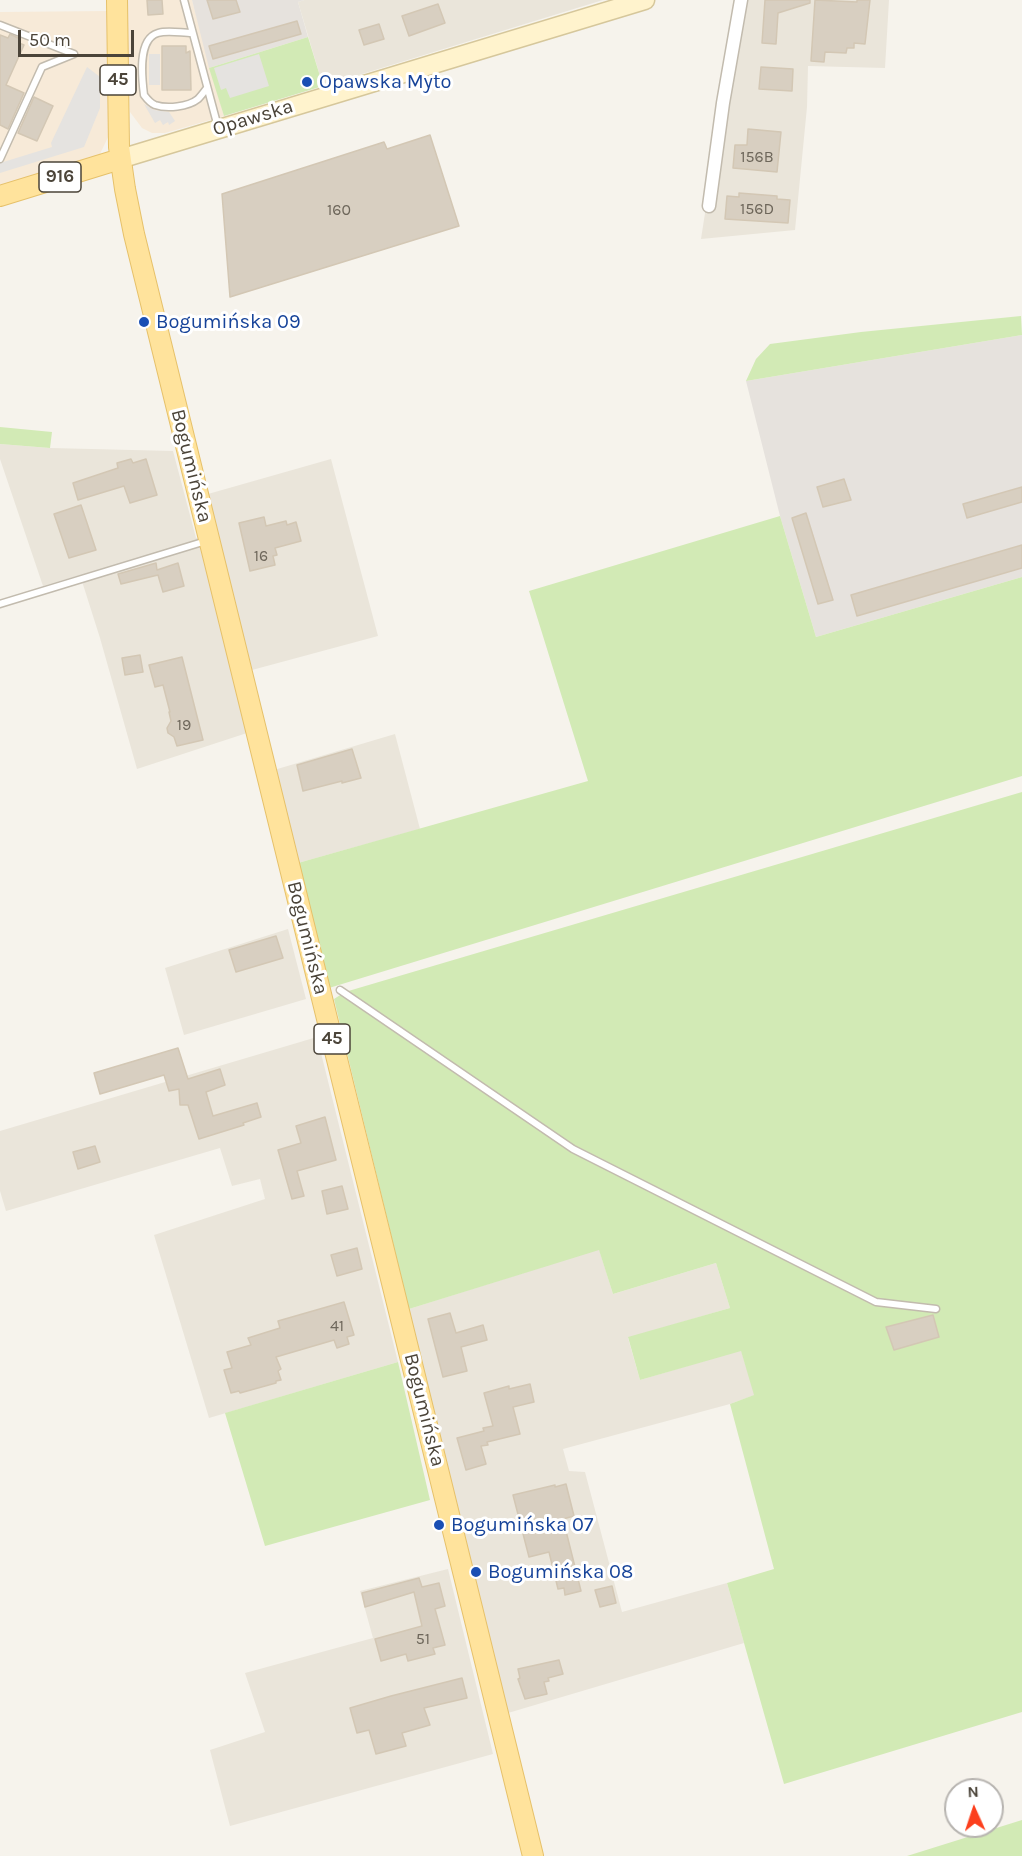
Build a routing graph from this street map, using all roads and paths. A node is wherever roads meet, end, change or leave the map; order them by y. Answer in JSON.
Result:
{"nodes":[{"id":1,"x":117,"y":0,"type":"edge"},
{"id":2,"x":184,"y":0,"type":"edge"},
{"id":3,"x":645,"y":0,"type":"edge"},
{"id":4,"x":741,"y":0,"type":"edge"},
{"id":5,"x":0,"y":25,"type":"edge"},
{"id":6,"x":192,"y":33,"type":"junction"},
{"id":7,"x":207,"y":88,"type":"junction"},
{"id":8,"x":219,"y":129,"type":"junction"},
{"id":9,"x":0,"y":159,"type":"edge"},
{"id":10,"x":120,"y":159,"type":"junction"},
{"id":11,"x":0,"y":196,"type":"edge"},
{"id":12,"x":709,"y":206,"type":"dead end"},
{"id":13,"x":209,"y":540,"type":"junction"},
{"id":14,"x":0,"y":604,"type":"edge"},
{"id":15,"x":340,"y":990,"type":"dead end"},
{"id":16,"x":936,"y":1309,"type":"dead end"},
{"id":17,"x":533,"y":1856,"type":"edge"}],
"edges":[{"from":1,"to":10,"type":"main road","number":"45"},
{"from":2,"to":6,"type":"lane"},
{"from":3,"to":8,"type":"main road","name":"Opawska"},
{"from":4,"to":12,"type":"street"},
{"from":5,"to":9,"type":"lane"},
{"from":6,"to":7,"type":"lane"},
{"from":6,"to":7,"type":"lane"},
{"from":7,"to":8,"type":"lane"},
{"from":8,"to":10,"type":"main road","name":"Opawska"},
{"from":10,"to":11,"type":"main road","name":"Opawska","number":"916"},
{"from":10,"to":13,"type":"main road","name":"Bogumińska","number":"45"},
{"from":13,"to":14,"type":"lane"},
{"from":13,"to":17,"type":"main road","name":"Bogumińska","number":"45"},
{"from":15,"to":16,"type":"lane"}]}
